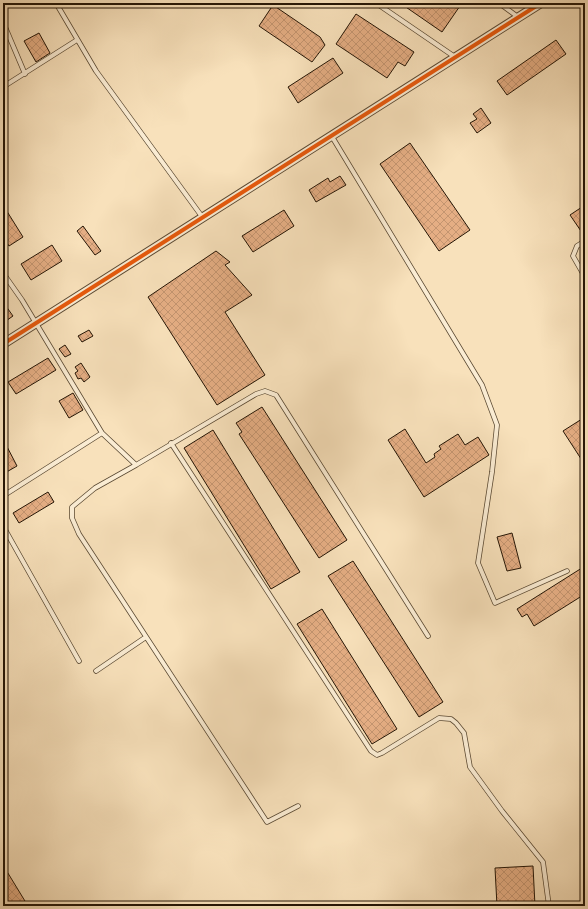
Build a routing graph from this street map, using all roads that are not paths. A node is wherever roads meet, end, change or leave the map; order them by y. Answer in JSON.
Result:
{"nodes":[{"id":1,"x":56,"y":3,"type":"edge"},
{"id":2,"x":376,"y":3,"type":"edge"},
{"id":3,"x":499,"y":3,"type":"edge"},
{"id":4,"x":541,"y":3,"type":"edge"},
{"id":5,"x":519,"y":17,"type":"junction"},
{"id":6,"x":3,"y":22,"type":"edge"},
{"id":7,"x":77,"y":40,"type":"junction"},
{"id":8,"x":455,"y":57,"type":"junction"},
{"id":9,"x":25,"y":74,"type":"junction"},
{"id":10,"x":6,"y":85,"type":"dead end"},
{"id":11,"x":330,"y":135,"type":"junction"},
{"id":12,"x":204,"y":218,"type":"junction"},
{"id":13,"x":585,"y":241,"type":"edge"},
{"id":14,"x":3,"y":273,"type":"edge"},
{"id":15,"x":585,"y":277,"type":"edge"},
{"id":16,"x":36,"y":323,"type":"junction"},
{"id":17,"x":3,"y":344,"type":"edge"},
{"id":18,"x":102,"y":434,"type":"junction"},
{"id":19,"x":172,"y":443,"type":"junction"},
{"id":20,"x":136,"y":465,"type":"junction"},
{"id":21,"x":3,"y":496,"type":"edge"},
{"id":22,"x":3,"y":526,"type":"edge"},
{"id":23,"x":567,"y":571,"type":"dead end"},
{"id":24,"x":146,"y":636,"type":"junction"},
{"id":25,"x":428,"y":636,"type":"dead end"},
{"id":26,"x":79,"y":661,"type":"dead end"},
{"id":27,"x":96,"y":671,"type":"dead end"},
{"id":28,"x":298,"y":806,"type":"dead end"},
{"id":29,"x":549,"y":906,"type":"edge"}],
"edges":[{"from":1,"to":7,"type":"lane"},
{"from":2,"to":8,"type":"lane"},
{"from":3,"to":5,"type":"lane"},
{"from":4,"to":5,"type":"street"},
{"from":5,"to":8,"type":"street"},
{"from":6,"to":9,"type":"lane"},
{"from":7,"to":9,"type":"lane"},
{"from":7,"to":12,"type":"lane"},
{"from":8,"to":11,"type":"street"},
{"from":9,"to":10,"type":"lane"},
{"from":11,"to":12,"type":"street"},
{"from":11,"to":23,"type":"lane"},
{"from":12,"to":16,"type":"street"},
{"from":13,"to":15,"type":"lane"},
{"from":14,"to":16,"type":"lane"},
{"from":16,"to":17,"type":"street"},
{"from":16,"to":18,"type":"lane"},
{"from":18,"to":20,"type":"lane"},
{"from":18,"to":21,"type":"lane"},
{"from":19,"to":20,"type":"lane"},
{"from":19,"to":25,"type":"lane"},
{"from":19,"to":29,"type":"lane"},
{"from":20,"to":24,"type":"lane"},
{"from":22,"to":26,"type":"lane"},
{"from":24,"to":27,"type":"lane"},
{"from":24,"to":28,"type":"lane"}]}
